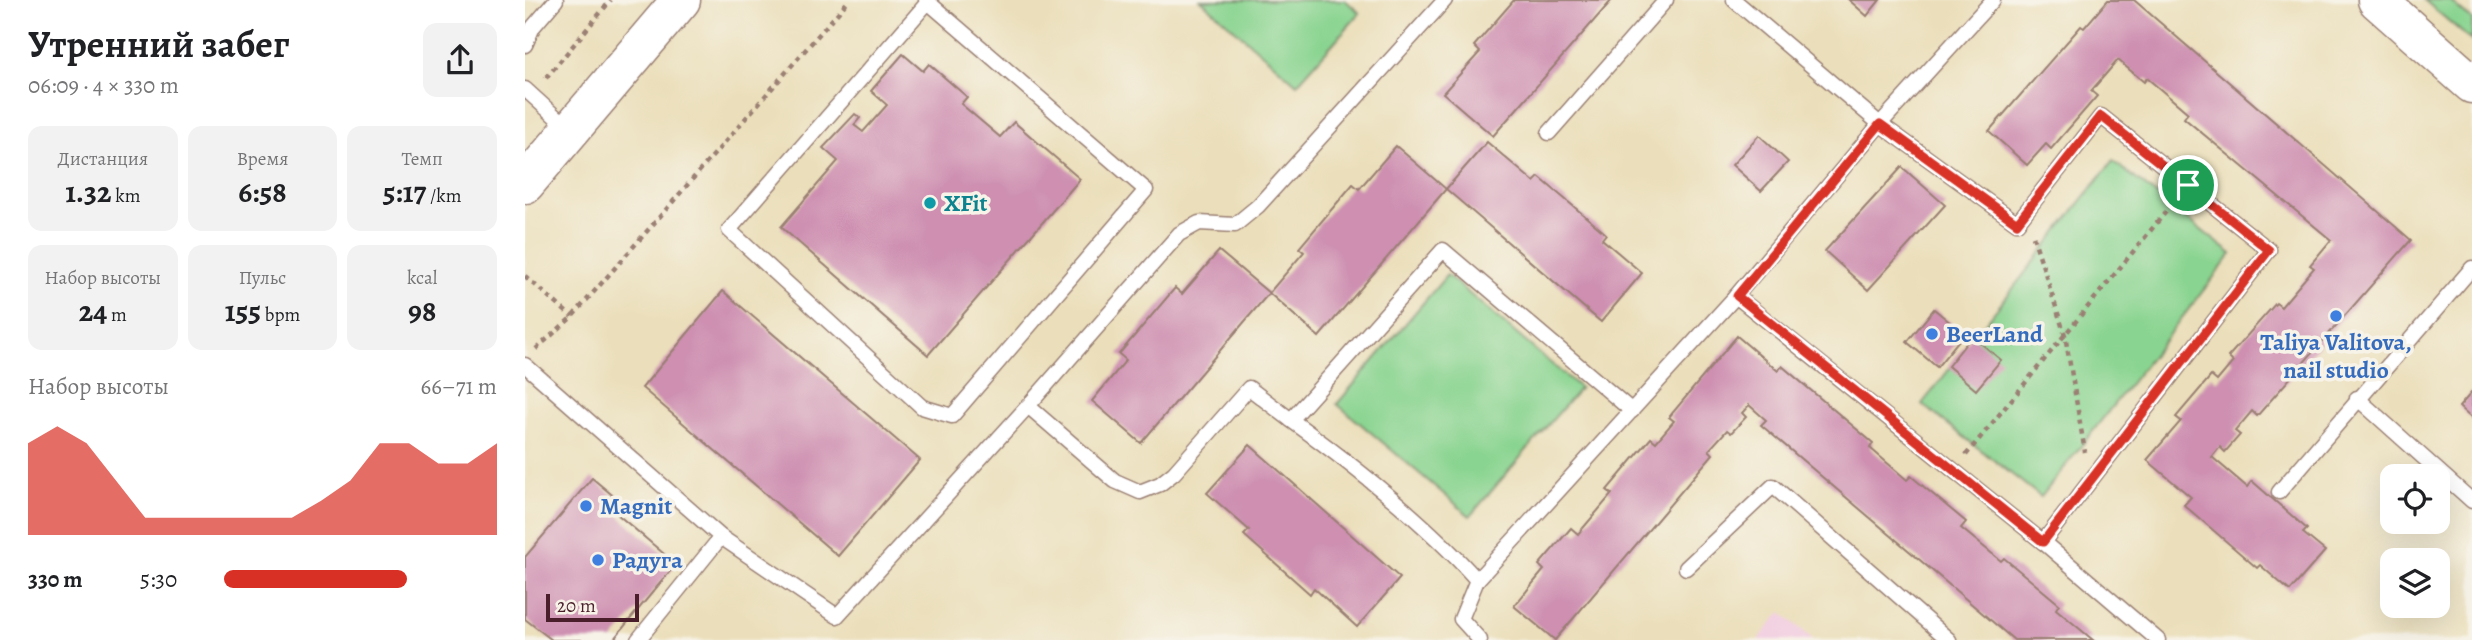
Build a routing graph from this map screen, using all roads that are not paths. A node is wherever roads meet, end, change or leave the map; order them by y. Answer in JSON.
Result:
{"nodes":[{"id":1,"x":556,"y":0,"type":"edge"},
{"id":2,"x":681,"y":0,"type":"edge"},
{"id":3,"x":1445,"y":0,"type":"edge"},
{"id":4,"x":1666,"y":0,"type":"edge"},
{"id":5,"x":1734,"y":0,"type":"edge"},
{"id":6,"x":1993,"y":0,"type":"edge"},
{"id":7,"x":2377,"y":0,"type":"edge"},
{"id":8,"x":927,"y":1,"type":"edge"},
{"id":9,"x":525,"y":44,"type":"edge"},
{"id":10,"x":2472,"y":84,"type":"edge"},
{"id":11,"x":528,"y":92,"type":"edge"},
{"id":12,"x":1880,"y":124,"type":"junction"},
{"id":13,"x":570,"y":130,"type":"junction"},
{"id":14,"x":1549,"y":133,"type":"dead end"},
{"id":15,"x":525,"y":184,"type":"edge"},
{"id":16,"x":2472,"y":268,"type":"edge"},
{"id":17,"x":1737,"y":296,"type":"junction"},
{"id":18,"x":525,"y":365,"type":"edge"},
{"id":19,"x":2357,"y":398,"type":"junction"},
{"id":20,"x":1028,"y":406,"type":"junction"},
{"id":21,"x":1632,"y":411,"type":"junction"},
{"id":22,"x":1291,"y":420,"type":"junction"},
{"id":23,"x":2279,"y":492,"type":"dead end"},
{"id":24,"x":2472,"y":500,"type":"edge"},
{"id":25,"x":721,"y":537,"type":"junction"},
{"id":26,"x":2043,"y":542,"type":"junction"},
{"id":27,"x":1686,"y":568,"type":"dead end"},
{"id":28,"x":1477,"y":580,"type":"junction"},
{"id":29,"x":638,"y":640,"type":"edge"},
{"id":30,"x":1480,"y":640,"type":"edge"},
{"id":31,"x":1949,"y":640,"type":"edge"},
{"id":32,"x":2158,"y":640,"type":"edge"}],
"edges":[{"from":1,"to":9,"type":"lane"},
{"from":2,"to":13,"type":"street"},
{"from":3,"to":20,"type":"lane"},
{"from":4,"to":14,"type":"lane"},
{"from":5,"to":12,"type":"lane"},
{"from":6,"to":12,"type":"lane"},
{"from":7,"to":10,"type":"street"},
{"from":8,"to":8,"type":"lane"},
{"from":11,"to":13,"type":"lane"},
{"from":12,"to":17,"type":"lane"},
{"from":12,"to":26,"type":"lane"},
{"from":13,"to":15,"type":"street"},
{"from":16,"to":19,"type":"lane"},
{"from":17,"to":21,"type":"lane"},
{"from":17,"to":26,"type":"lane"},
{"from":18,"to":25,"type":"lane"},
{"from":19,"to":23,"type":"lane"},
{"from":19,"to":24,"type":"lane"},
{"from":20,"to":22,"type":"lane"},
{"from":20,"to":25,"type":"lane"},
{"from":21,"to":22,"type":"lane"},
{"from":21,"to":28,"type":"lane"},
{"from":22,"to":28,"type":"lane"},
{"from":25,"to":29,"type":"lane"},
{"from":26,"to":32,"type":"lane"},
{"from":27,"to":31,"type":"lane"},
{"from":28,"to":30,"type":"lane"}]}
